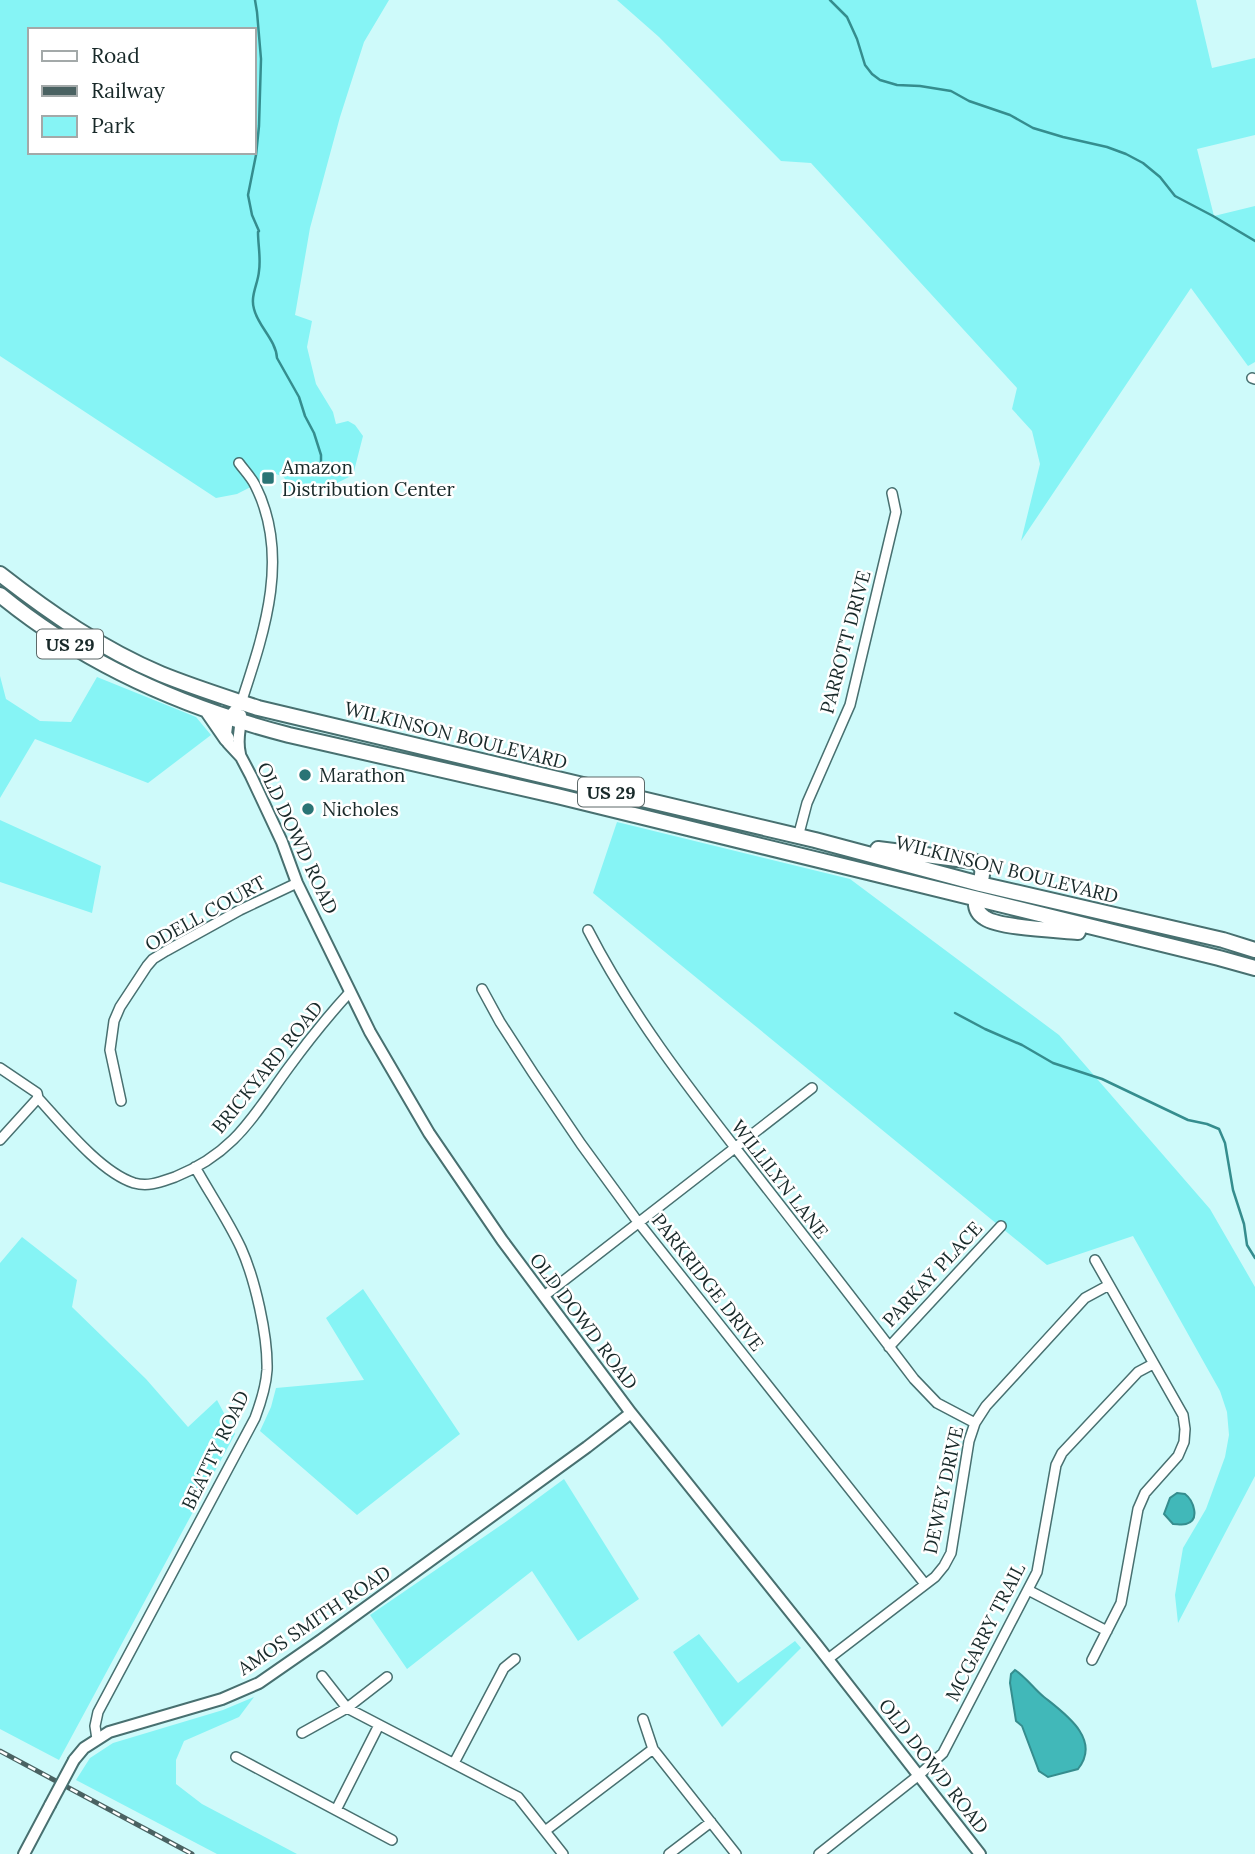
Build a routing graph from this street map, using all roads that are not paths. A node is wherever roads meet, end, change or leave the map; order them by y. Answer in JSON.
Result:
{"nodes":[{"id":1,"x":239,"y":463,"type":"dead end"},
{"id":2,"x":892,"y":493,"type":"dead end"},
{"id":3,"x":0,"y":574,"type":"edge"},
{"id":4,"x":0,"y":594,"type":"edge"},
{"id":5,"x":241,"y":703,"type":"junction"},
{"id":6,"x":207,"y":710,"type":"junction"},
{"id":7,"x":235,"y":720,"type":"junction"},
{"id":8,"x":227,"y":739,"type":"junction"},
{"id":9,"x":241,"y":757,"type":"junction"},
{"id":10,"x":798,"y":836,"type":"junction"},
{"id":11,"x":815,"y":840,"type":"junction"},
{"id":12,"x":297,"y":883,"type":"junction"},
{"id":13,"x":980,"y":884,"type":"junction"},
{"id":14,"x":976,"y":900,"type":"junction"},
{"id":15,"x":588,"y":930,"type":"dead end"},
{"id":16,"x":1255,"y":950,"type":"edge"},
{"id":17,"x":1255,"y":968,"type":"edge"},
{"id":18,"x":482,"y":989,"type":"dead end"},
{"id":19,"x":349,"y":992,"type":"junction"},
{"id":20,"x":0,"y":1068,"type":"edge"},
{"id":21,"x":812,"y":1088,"type":"dead end"},
{"id":22,"x":38,"y":1098,"type":"junction"},
{"id":23,"x":121,"y":1101,"type":"dead end"},
{"id":24,"x":0,"y":1140,"type":"edge"},
{"id":25,"x":734,"y":1148,"type":"junction"},
{"id":26,"x":195,"y":1167,"type":"junction"},
{"id":27,"x":639,"y":1223,"type":"junction"},
{"id":28,"x":1001,"y":1226,"type":"dead end"},
{"id":29,"x":1095,"y":1260,"type":"dead end"},
{"id":30,"x":1109,"y":1285,"type":"junction"},
{"id":31,"x":544,"y":1296,"type":"junction"},
{"id":32,"x":889,"y":1346,"type":"junction"},
{"id":33,"x":1153,"y":1364,"type":"junction"},
{"id":34,"x":631,"y":1413,"type":"junction"},
{"id":35,"x":975,"y":1423,"type":"junction"},
{"id":36,"x":925,"y":1584,"type":"junction"},
{"id":37,"x":1028,"y":1590,"type":"junction"},
{"id":38,"x":1107,"y":1631,"type":"junction"},
{"id":39,"x":515,"y":1658,"type":"dead end"},
{"id":40,"x":828,"y":1659,"type":"junction"},
{"id":41,"x":1092,"y":1660,"type":"dead end"},
{"id":42,"x":322,"y":1676,"type":"dead end"},
{"id":43,"x":387,"y":1677,"type":"dead end"},
{"id":44,"x":347,"y":1708,"type":"junction"},
{"id":45,"x":643,"y":1719,"type":"dead end"},
{"id":46,"x":379,"y":1725,"type":"junction"},
{"id":47,"x":302,"y":1733,"type":"dead end"},
{"id":48,"x":97,"y":1739,"type":"junction"},
{"id":49,"x":653,"y":1749,"type":"junction"},
{"id":50,"x":236,"y":1757,"type":"dead end"},
{"id":51,"x":454,"y":1763,"type":"junction"},
{"id":52,"x":919,"y":1775,"type":"junction"},
{"id":53,"x":336,"y":1810,"type":"junction"},
{"id":54,"x":710,"y":1822,"type":"junction"},
{"id":55,"x":545,"y":1831,"type":"junction"},
{"id":56,"x":392,"y":1840,"type":"dead end"},
{"id":57,"x":29,"y":1843,"type":"junction"},
{"id":58,"x":17,"y":1854,"type":"edge"},
{"id":59,"x":24,"y":1854,"type":"edge"},
{"id":60,"x":563,"y":1854,"type":"edge"},
{"id":61,"x":669,"y":1854,"type":"edge"},
{"id":62,"x":736,"y":1854,"type":"edge"},
{"id":63,"x":819,"y":1854,"type":"edge"},
{"id":64,"x":980,"y":1854,"type":"edge"}],
"edges":[{"from":1,"to":5,"type":"street"},
{"from":2,"to":10,"type":"street","name":"PARROTT DRIVE"},
{"from":3,"to":5,"type":"main road","name":"WILKINSON BOULEVARD","number":"US 29"},
{"from":4,"to":6,"type":"main road","name":"WILKINSON BOULEVARD","number":"US 29"},
{"from":5,"to":7,"type":"street"},
{"from":5,"to":10,"type":"main road","name":"WILKINSON BOULEVARD","number":"US 29"},
{"from":6,"to":7,"type":"main road","name":"WILKINSON BOULEVARD","number":"US 29"},
{"from":6,"to":8,"type":"main road"},
{"from":7,"to":8,"type":"street"},
{"from":7,"to":9,"type":"street","name":"OLD DOWD ROAD"},
{"from":7,"to":14,"type":"main road","name":"WILKINSON BOULEVARD","number":"US 29"},
{"from":8,"to":9,"type":"street","name":"OLD DOWD ROAD"},
{"from":9,"to":12,"type":"street","name":"OLD DOWD ROAD"},
{"from":10,"to":11,"type":"main road","name":"WILKINSON BOULEVARD","number":"US 29"},
{"from":11,"to":13,"type":"main road","name":"WILKINSON BOULEVARD","number":"US 29"},
{"from":11,"to":13,"type":"main road"},
{"from":12,"to":19,"type":"street","name":"OLD DOWD ROAD"},
{"from":12,"to":23,"type":"street","name":"ODELL COURT"},
{"from":13,"to":14,"type":"street"},
{"from":13,"to":16,"type":"main road","name":"WILKINSON BOULEVARD","number":"US 29"},
{"from":14,"to":17,"type":"main road"},
{"from":15,"to":25,"type":"street","name":"WILLILYN LANE"},
{"from":18,"to":27,"type":"street","name":"PARKRIDGE DRIVE"},
{"from":19,"to":26,"type":"street","name":"BRICKYARD ROAD"},
{"from":19,"to":31,"type":"street","name":"OLD DOWD ROAD"},
{"from":20,"to":22,"type":"street","name":"BRICKYARD ROAD"},
{"from":21,"to":25,"type":"street"},
{"from":22,"to":24,"type":"street"},
{"from":22,"to":26,"type":"street","name":"BRICKYARD ROAD"},
{"from":25,"to":27,"type":"street"},
{"from":25,"to":32,"type":"street","name":"WILLILYN LANE"},
{"from":26,"to":48,"type":"street","name":"BEATTY ROAD"},
{"from":27,"to":31,"type":"street"},
{"from":27,"to":36,"type":"street","name":"PARKRIDGE DRIVE"},
{"from":28,"to":32,"type":"street","name":"PARKAY PLACE"},
{"from":29,"to":30,"type":"street"},
{"from":30,"to":33,"type":"street"},
{"from":30,"to":35,"type":"street","name":"DEWEY DRIVE"},
{"from":31,"to":34,"type":"street","name":"OLD DOWD ROAD"},
{"from":32,"to":35,"type":"street","name":"WILLILYN LANE"},
{"from":33,"to":37,"type":"street","name":"MCGARRY TRAIL"},
{"from":33,"to":38,"type":"street"},
{"from":34,"to":40,"type":"street","name":"OLD DOWD ROAD"},
{"from":34,"to":48,"type":"street","name":"AMOS SMITH ROAD"},
{"from":35,"to":36,"type":"street","name":"DEWEY DRIVE"},
{"from":36,"to":40,"type":"street","name":"DEWEY DRIVE"},
{"from":37,"to":38,"type":"street"},
{"from":37,"to":52,"type":"street","name":"MCGARRY TRAIL"},
{"from":38,"to":41,"type":"street"},
{"from":39,"to":51,"type":"street"},
{"from":40,"to":52,"type":"street","name":"OLD DOWD ROAD"},
{"from":42,"to":44,"type":"street"},
{"from":43,"to":44,"type":"street"},
{"from":44,"to":46,"type":"street"},
{"from":44,"to":47,"type":"street"},
{"from":45,"to":49,"type":"street"},
{"from":46,"to":51,"type":"street"},
{"from":46,"to":53,"type":"street"},
{"from":48,"to":57,"type":"street","name":"AMOS SMITH ROAD","bridge":true},
{"from":49,"to":54,"type":"street"},
{"from":49,"to":55,"type":"street"},
{"from":50,"to":53,"type":"street"},
{"from":51,"to":55,"type":"street"},
{"from":52,"to":63,"type":"street","name":"MCGARRY TRAIL"},
{"from":52,"to":64,"type":"street","name":"OLD DOWD ROAD"},
{"from":53,"to":56,"type":"street"},
{"from":54,"to":61,"type":"street"},
{"from":54,"to":62,"type":"street"},
{"from":55,"to":60,"type":"street"},
{"from":57,"to":58,"type":"street","name":"AMOS SMITH ROAD"},
{"from":57,"to":59,"type":"street","name":"AMOS SMITH ROAD"}]}
